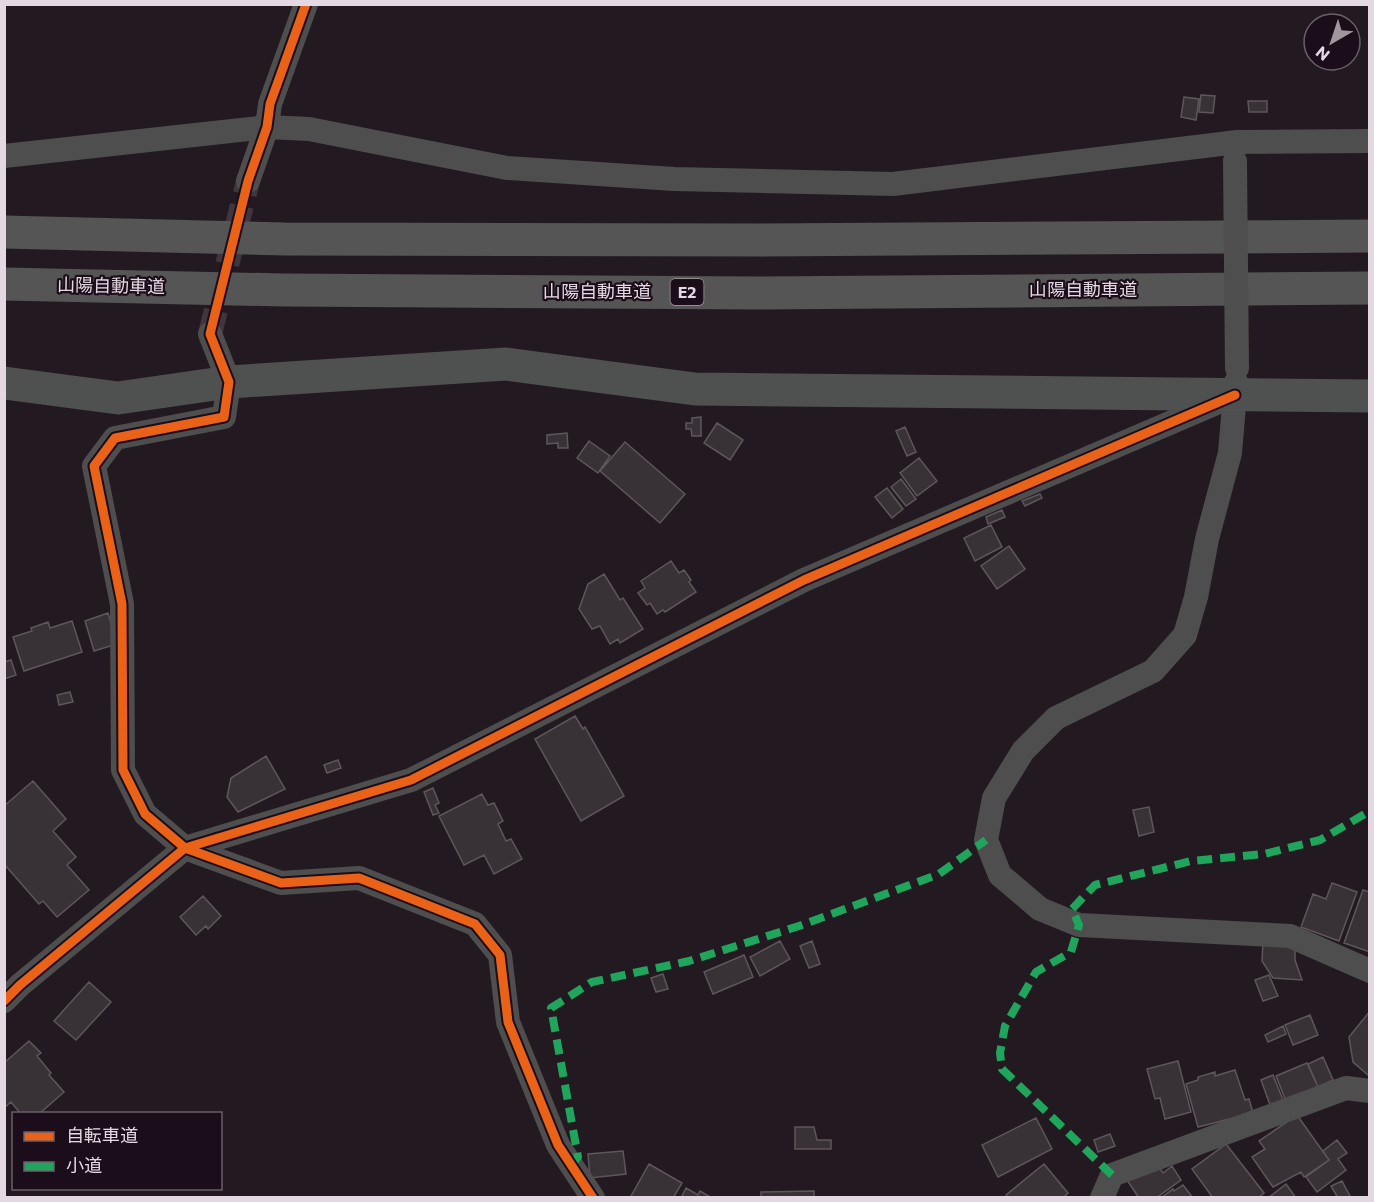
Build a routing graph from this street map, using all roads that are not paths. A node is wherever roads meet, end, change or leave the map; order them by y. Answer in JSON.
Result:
{"nodes":[{"id":1,"x":306,"y":4,"type":"edge"},
{"id":2,"x":267,"y":127,"type":"junction"},
{"id":3,"x":1370,"y":141,"type":"edge"},
{"id":4,"x":1236,"y":151,"type":"junction"},
{"id":5,"x":4,"y":156,"type":"edge"},
{"id":6,"x":248,"y":181,"type":"tunnel mouth"},
{"id":7,"x":4,"y":232,"type":"edge"},
{"id":8,"x":1370,"y":236,"type":"edge"},
{"id":9,"x":4,"y":284,"type":"edge"},
{"id":10,"x":1370,"y":288,"type":"edge"},
{"id":11,"x":210,"y":334,"type":"tunnel mouth"},
{"id":12,"x":1236,"y":381,"type":"junction"},
{"id":13,"x":229,"y":382,"type":"junction"},
{"id":14,"x":4,"y":383,"type":"edge"},
{"id":15,"x":1370,"y":396,"type":"edge"},
{"id":16,"x":185,"y":848,"type":"junction"},
{"id":17,"x":1370,"y":971,"type":"edge"},
{"id":18,"x":4,"y":1001,"type":"edge"},
{"id":19,"x":1370,"y":1091,"type":"edge"},
{"id":20,"x":593,"y":1197,"type":"edge"},
{"id":21,"x":1102,"y":1197,"type":"edge"}],
"edges":[{"from":1,"to":2,"type":"street"},
{"from":2,"to":4,"type":"street"},
{"from":2,"to":5,"type":"street"},
{"from":2,"to":6,"type":"street"},
{"from":3,"to":4,"type":"street"},
{"from":4,"to":12,"type":"street","bridge":true},
{"from":7,"to":8,"type":"highway"},
{"from":9,"to":10,"type":"highway","name":"山陽自動車道","number":"E2"},
{"from":11,"to":13,"type":"street"},
{"from":12,"to":13,"type":"street"},
{"from":12,"to":15,"type":"street"},
{"from":12,"to":16,"type":"street"},
{"from":12,"to":17,"type":"street"},
{"from":13,"to":14,"type":"street"},
{"from":13,"to":16,"type":"street"},
{"from":16,"to":18,"type":"street"},
{"from":16,"to":20,"type":"street"},
{"from":19,"to":21,"type":"street"}]}
